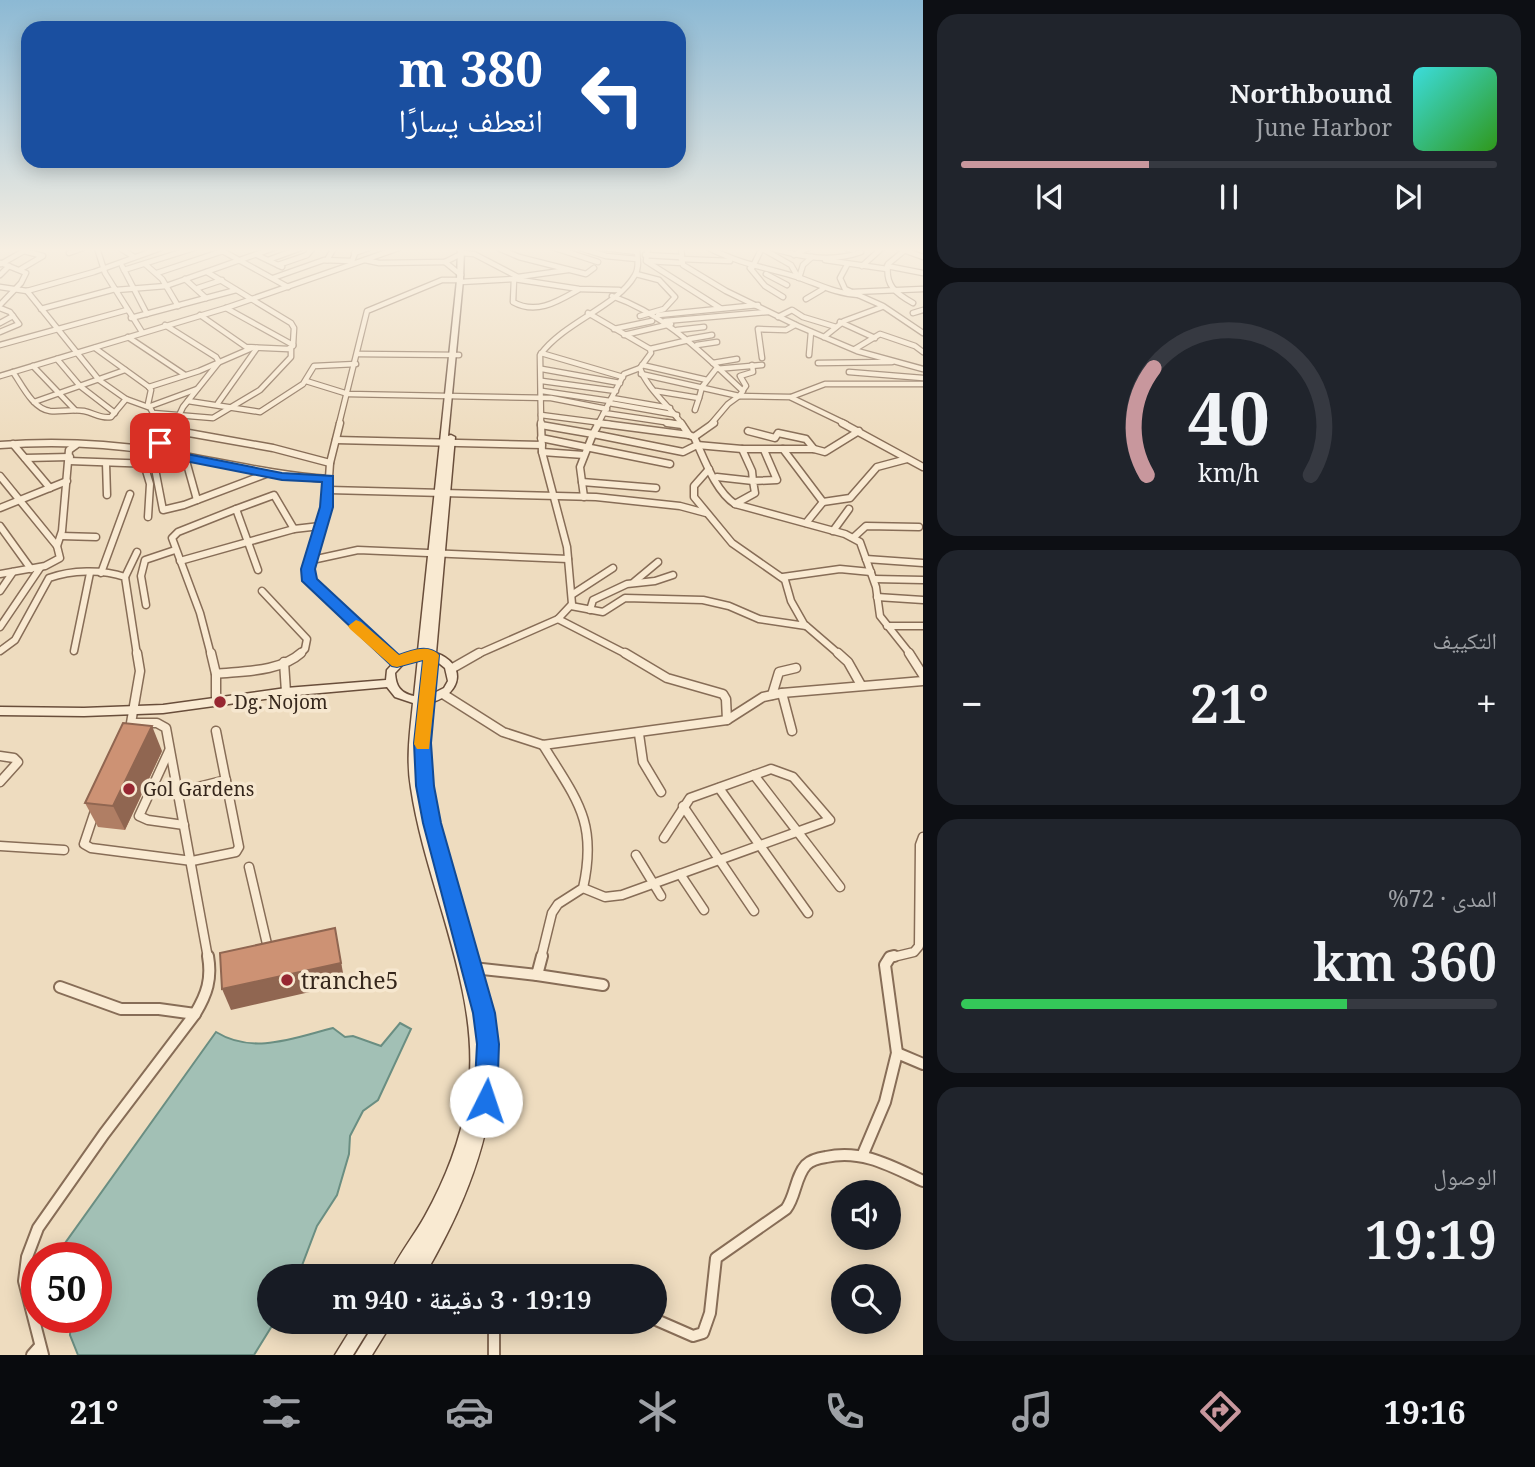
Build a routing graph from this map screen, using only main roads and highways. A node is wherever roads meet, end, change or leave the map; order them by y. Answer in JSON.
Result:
{"nodes":[{"id":1,"x":460,"y":311,"type":"edge"},
{"id":2,"x":427,"y":654,"type":"junction"},
{"id":3,"x":390,"y":683,"type":"junction"},
{"id":4,"x":422,"y":700,"type":"junction"},
{"id":5,"x":0,"y":711,"type":"edge"},
{"id":6,"x":405,"y":1264,"type":"edge"},
{"id":7,"x":422,"y":1264,"type":"edge"},
{"id":8,"x":357,"y":1334,"type":"edge"},
{"id":9,"x":377,"y":1334,"type":"edge"},
{"id":10,"x":343,"y":1355,"type":"edge"},
{"id":11,"x":363,"y":1355,"type":"edge"}],
"edges":[{"from":1,"to":2,"type":"main road"},
{"from":2,"to":3,"type":"main road"},
{"from":2,"to":4,"type":"main road"},
{"from":2,"to":4,"type":"main road"},
{"from":3,"to":4,"type":"main road"},
{"from":3,"to":5,"type":"main road"},
{"from":4,"to":6,"type":"main road"},
{"from":4,"to":7,"type":"main road"},
{"from":8,"to":10,"type":"main road"},
{"from":9,"to":11,"type":"main road"}]}
